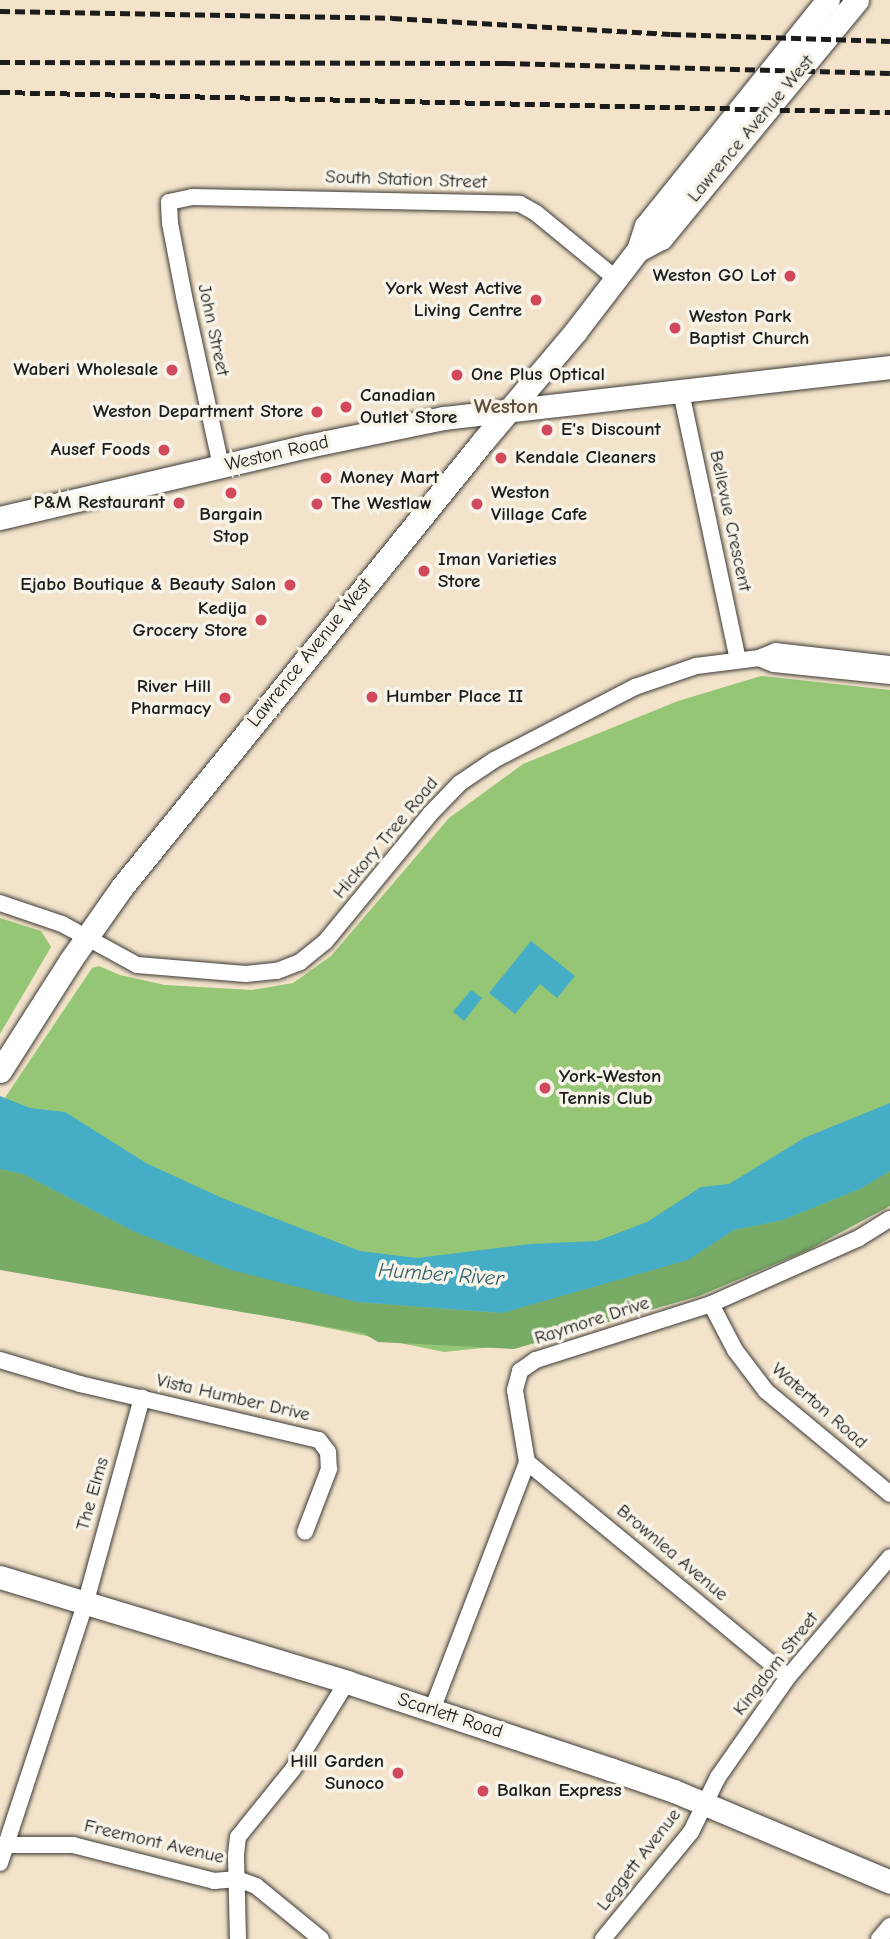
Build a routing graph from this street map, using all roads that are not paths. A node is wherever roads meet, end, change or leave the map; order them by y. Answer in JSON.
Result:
{"nodes":[{"id":1,"x":828,"y":0,"type":"edge"},
{"id":2,"x":858,"y":0,"type":"edge"},
{"id":3,"x":169,"y":202,"type":"joint"},
{"id":4,"x":638,"y":250,"type":"junction"},
{"id":5,"x":615,"y":278,"type":"junction"},
{"id":6,"x":890,"y":367,"type":"edge"},
{"id":7,"x":681,"y":392,"type":"junction"},
{"id":8,"x":509,"y":410,"type":"junction"},
{"id":9,"x":221,"y":466,"type":"junction"},
{"id":10,"x":0,"y":518,"type":"edge"},
{"id":11,"x":759,"y":658,"type":"junction"},
{"id":12,"x":738,"y":660,"type":"junction"},
{"id":13,"x":890,"y":664,"type":"edge"},
{"id":14,"x":890,"y":676,"type":"edge"},
{"id":15,"x":0,"y":903,"type":"edge"},
{"id":16,"x":85,"y":938,"type":"junction"},
{"id":17,"x":0,"y":1071,"type":"edge"},
{"id":18,"x":890,"y":1219,"type":"edge"},
{"id":19,"x":711,"y":1304,"type":"junction"},
{"id":20,"x":0,"y":1360,"type":"edge"},
{"id":21,"x":142,"y":1398,"type":"junction"},
{"id":22,"x":527,"y":1462,"type":"junction"},
{"id":23,"x":890,"y":1494,"type":"edge"},
{"id":24,"x":304,"y":1532,"type":"dead end"},
{"id":25,"x":890,"y":1556,"type":"edge"},
{"id":26,"x":0,"y":1577,"type":"edge"},
{"id":27,"x":86,"y":1601,"type":"junction"},
{"id":28,"x":788,"y":1677,"type":"junction"},
{"id":29,"x":347,"y":1682,"type":"junction"},
{"id":30,"x":432,"y":1710,"type":"junction"},
{"id":31,"x":705,"y":1804,"type":"junction"},
{"id":32,"x":3,"y":1845,"type":"edge"},
{"id":33,"x":0,"y":1863,"type":"edge"},
{"id":34,"x":237,"y":1879,"type":"junction"},
{"id":35,"x":889,"y":1880,"type":"edge"},
{"id":36,"x":890,"y":1926,"type":"edge"},
{"id":37,"x":239,"y":1939,"type":"edge"},
{"id":38,"x":321,"y":1939,"type":"edge"},
{"id":39,"x":603,"y":1939,"type":"edge"},
{"id":40,"x":879,"y":1939,"type":"edge"}],
"edges":[{"from":1,"to":4,"type":"main road","name":"Lawrence Avenue West"},
{"from":2,"to":4,"type":"main road","name":"Lawrence Avenue West"},
{"from":3,"to":5,"type":"street","name":"South Station Street"},
{"from":3,"to":9,"type":"street","name":"John Street"},
{"from":4,"to":5,"type":"main road","name":"Lawrence Avenue West"},
{"from":5,"to":8,"type":"main road","name":"Lawrence Avenue West"},
{"from":6,"to":7,"type":"main road","name":"Weston Road"},
{"from":7,"to":8,"type":"main road","name":"Weston Road"},
{"from":7,"to":12,"type":"street","name":"Bellevue Crescent"},
{"from":8,"to":9,"type":"main road","name":"Weston Road"},
{"from":8,"to":16,"type":"main road","name":"Lawrence Avenue West"},
{"from":9,"to":10,"type":"main road","name":"Weston Road"},
{"from":11,"to":12,"type":"street","name":"Hickory Tree Road"},
{"from":11,"to":13,"type":"street","name":"Hickory Tree Road"},
{"from":11,"to":14,"type":"street","name":"Hickory Tree Road"},
{"from":12,"to":16,"type":"street","name":"Hickory Tree Road"},
{"from":15,"to":16,"type":"street","name":"Hickory Tree Road"},
{"from":16,"to":17,"type":"main road","name":"Lawrence Avenue West"},
{"from":18,"to":19,"type":"street","name":"Raymore Drive"},
{"from":19,"to":22,"type":"street","name":"Raymore Drive"},
{"from":19,"to":23,"type":"street","name":"Waterton Road"},
{"from":20,"to":21,"type":"street","name":"Vista Humber Drive"},
{"from":21,"to":24,"type":"street","name":"Vista Humber Drive"},
{"from":21,"to":27,"type":"street","name":"The Elms"},
{"from":22,"to":28,"type":"street","name":"Brownlea Avenue"},
{"from":22,"to":30,"type":"street"},
{"from":25,"to":28,"type":"street","name":"Kingdom Street"},
{"from":26,"to":27,"type":"main road","name":"Scarlett Road"},
{"from":27,"to":29,"type":"main road","name":"Scarlett Road"},
{"from":27,"to":32,"type":"street","name":"The Elms"},
{"from":28,"to":31,"type":"street","name":"Kingdom Street"},
{"from":29,"to":30,"type":"main road","name":"Scarlett Road"},
{"from":29,"to":34,"type":"street"},
{"from":30,"to":31,"type":"main road","name":"Scarlett Road"},
{"from":31,"to":35,"type":"main road","name":"Scarlett Road"},
{"from":31,"to":39,"type":"street","name":"Leggett Avenue"},
{"from":32,"to":33,"type":"street","name":"The Elms"},
{"from":32,"to":34,"type":"street","name":"Freemont Avenue"},
{"from":34,"to":37,"type":"street"},
{"from":34,"to":38,"type":"street","name":"Freemont Avenue"},
{"from":36,"to":40,"type":"street"}]}
